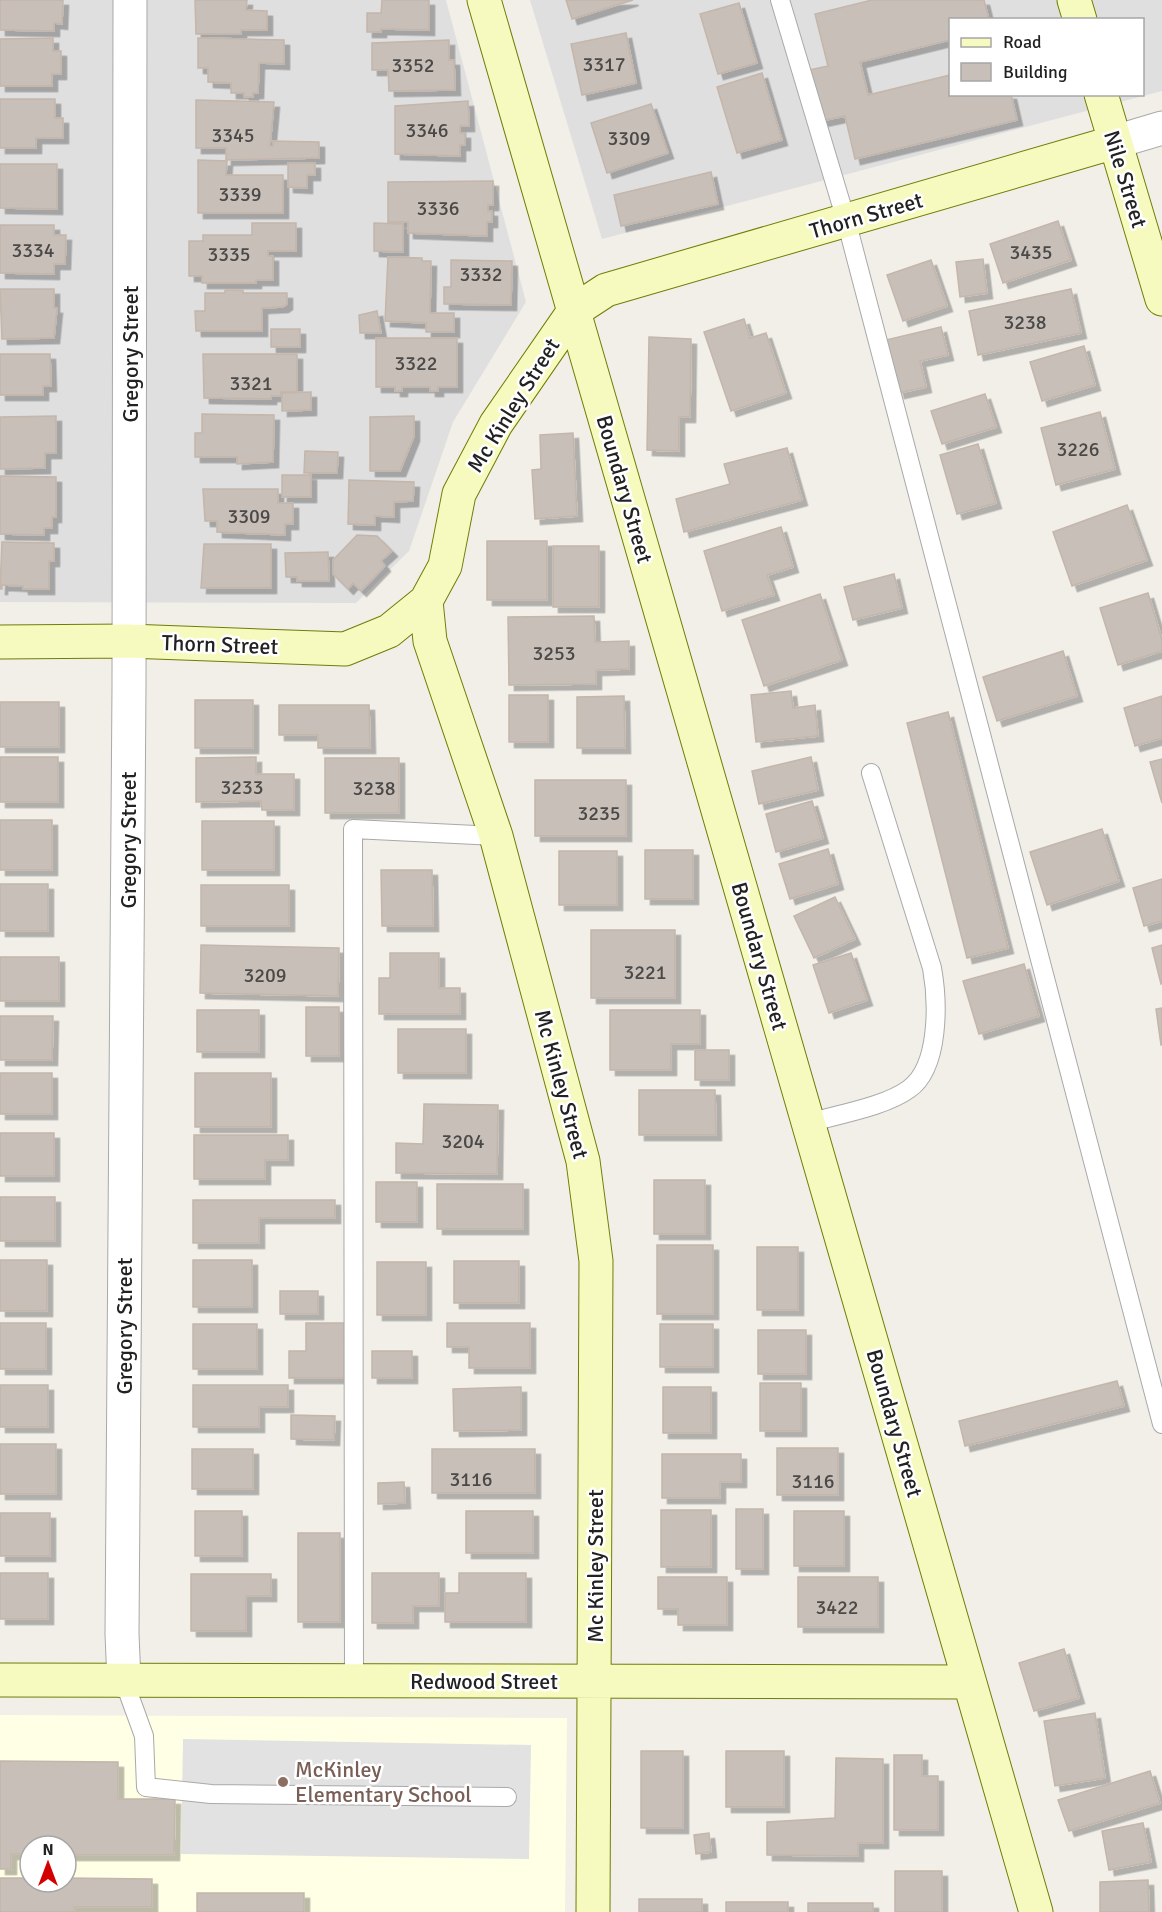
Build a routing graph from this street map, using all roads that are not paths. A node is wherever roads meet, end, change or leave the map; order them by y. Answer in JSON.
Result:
{"nodes":[{"id":1,"x":130,"y":0,"type":"edge"},
{"id":2,"x":484,"y":0,"type":"edge"},
{"id":3,"x":780,"y":0,"type":"edge"},
{"id":4,"x":1074,"y":0,"type":"edge"},
{"id":5,"x":1079,"y":18,"type":"edge"},
{"id":6,"x":1102,"y":96,"type":"edge"},
{"id":7,"x":1162,"y":128,"type":"edge"},
{"id":8,"x":1115,"y":142,"type":"junction"},
{"id":9,"x":846,"y":220,"type":"junction"},
{"id":10,"x":1162,"y":299,"type":"edge"},
{"id":11,"x":574,"y":311,"type":"junction"},
{"id":12,"x":426,"y":601,"type":"junction"},
{"id":13,"x":129,"y":641,"type":"junction"},
{"id":14,"x":0,"y":642,"type":"edge"},
{"id":15,"x":871,"y":773,"type":"dead end"},
{"id":16,"x":496,"y":836,"type":"junction"},
{"id":17,"x":809,"y":1123,"type":"junction"},
{"id":18,"x":1162,"y":1424,"type":"edge"},
{"id":19,"x":0,"y":1680,"type":"edge"},
{"id":20,"x":124,"y":1680,"type":"junction"},
{"id":21,"x":354,"y":1680,"type":"junction"},
{"id":22,"x":594,"y":1681,"type":"junction"},
{"id":23,"x":968,"y":1682,"type":"junction"},
{"id":24,"x":507,"y":1797,"type":"dead end"},
{"id":25,"x":593,"y":1912,"type":"edge"},
{"id":26,"x":1036,"y":1912,"type":"edge"}],
"edges":[{"from":1,"to":13,"type":"street","name":"Gregory Street"},
{"from":2,"to":11,"type":"street","name":"Boundary Street"},
{"from":3,"to":9,"type":"lane"},
{"from":4,"to":5,"type":"street"},
{"from":6,"to":8,"type":"street","name":"Nile Street"},
{"from":7,"to":8,"type":"street","name":"Thorn Street"},
{"from":8,"to":9,"type":"street","name":"Thorn Street"},
{"from":8,"to":10,"type":"street","name":"Nile Street"},
{"from":9,"to":11,"type":"street","name":"Thorn Street"},
{"from":9,"to":18,"type":"lane"},
{"from":11,"to":12,"type":"street","name":"Mc Kinley Street"},
{"from":11,"to":17,"type":"street","name":"Boundary Street"},
{"from":12,"to":13,"type":"street","name":"Thorn Street"},
{"from":12,"to":16,"type":"street","name":"Mc Kinley Street"},
{"from":13,"to":14,"type":"street","name":"Thorn Street"},
{"from":13,"to":20,"type":"street","name":"Gregory Street"},
{"from":15,"to":17,"type":"lane"},
{"from":16,"to":21,"type":"lane"},
{"from":16,"to":22,"type":"street","name":"Mc Kinley Street"},
{"from":17,"to":23,"type":"street","name":"Boundary Street"},
{"from":19,"to":20,"type":"street","name":"Redwood Street"},
{"from":20,"to":21,"type":"street","name":"Redwood Street"},
{"from":20,"to":24,"type":"lane"},
{"from":21,"to":22,"type":"street","name":"Redwood Street"},
{"from":22,"to":23,"type":"street","name":"Redwood Street"},
{"from":22,"to":25,"type":"street","name":"Mc Kinley Street"},
{"from":23,"to":26,"type":"street","name":"Boundary Street"}]}
